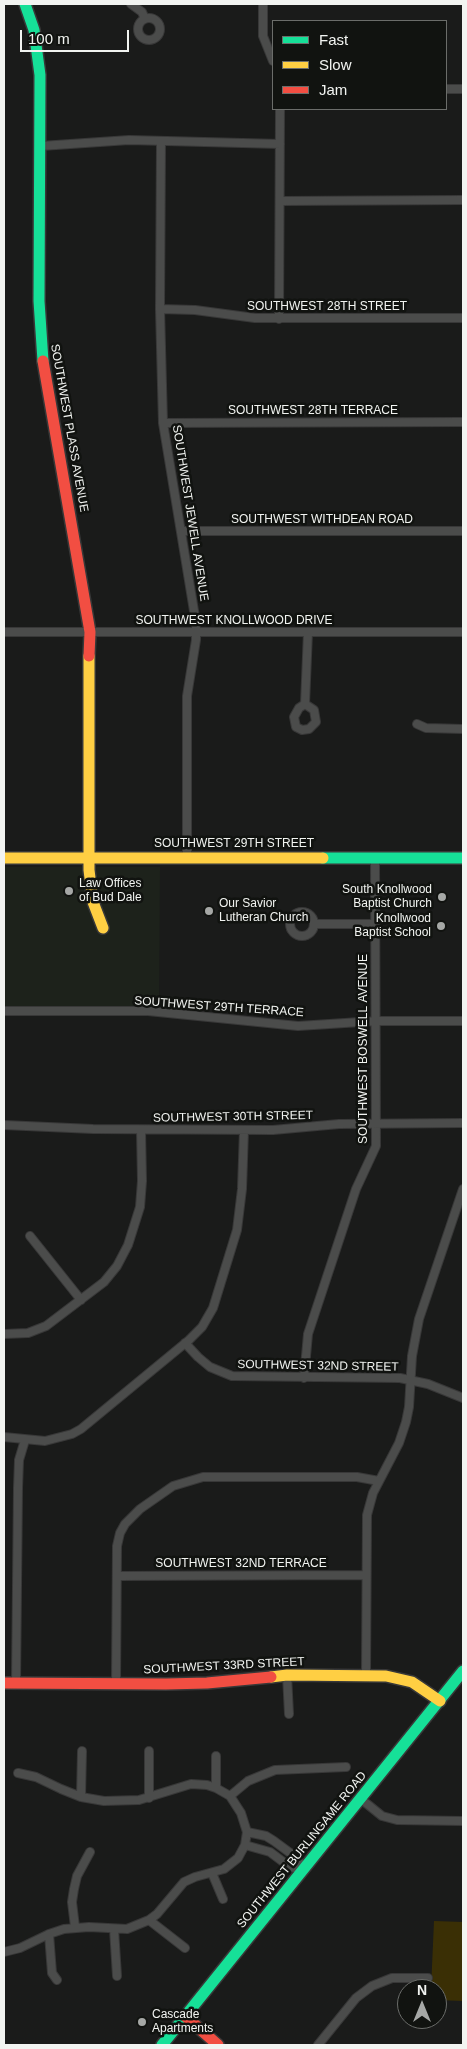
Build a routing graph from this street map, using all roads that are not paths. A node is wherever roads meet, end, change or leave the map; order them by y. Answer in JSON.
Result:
{"nodes":[{"id":1,"x":25,"y":4,"type":"edge"},
{"id":2,"x":131,"y":4,"type":"edge"},
{"id":3,"x":263,"y":4,"type":"edge"},
{"id":4,"x":145,"y":19,"type":"dead end"},
{"id":5,"x":272,"y":59,"type":"edge"},
{"id":6,"x":447,"y":89,"type":"edge"},
{"id":7,"x":463,"y":89,"type":"edge"},
{"id":8,"x":280,"y":110,"type":"edge"},
{"id":9,"x":161,"y":141,"type":"junction"},
{"id":10,"x":280,"y":144,"type":"junction"},
{"id":11,"x":41,"y":146,"type":"junction"},
{"id":12,"x":463,"y":200,"type":"edge"},
{"id":13,"x":280,"y":201,"type":"junction"},
{"id":14,"x":160,"y":309,"type":"junction"},
{"id":15,"x":463,"y":318,"type":"edge"},
{"id":16,"x":279,"y":319,"type":"junction"},
{"id":17,"x":463,"y":422,"type":"edge"},
{"id":18,"x":164,"y":423,"type":"junction"},
{"id":19,"x":180,"y":531,"type":"junction"},
{"id":20,"x":463,"y":531,"type":"edge"},
{"id":21,"x":4,"y":632,"type":"edge"},
{"id":22,"x":90,"y":632,"type":"junction"},
{"id":23,"x":196,"y":632,"type":"junction"},
{"id":24,"x":308,"y":632,"type":"junction"},
{"id":25,"x":463,"y":632,"type":"edge"},
{"id":26,"x":306,"y":704,"type":"dead end"},
{"id":27,"x":417,"y":724,"type":"dead end"},
{"id":28,"x":463,"y":729,"type":"edge"},
{"id":29,"x":4,"y":858,"type":"edge"},
{"id":30,"x":88,"y":858,"type":"junction"},
{"id":31,"x":187,"y":858,"type":"junction"},
{"id":32,"x":375,"y":858,"type":"junction"},
{"id":33,"x":463,"y":858,"type":"edge"},
{"id":34,"x":314,"y":924,"type":"dead end"},
{"id":35,"x":375,"y":924,"type":"junction"},
{"id":36,"x":103,"y":928,"type":"dead end"},
{"id":37,"x":4,"y":1011,"type":"edge"},
{"id":38,"x":376,"y":1021,"type":"junction"},
{"id":39,"x":463,"y":1021,"type":"edge"},
{"id":40,"x":463,"y":1123,"type":"edge"},
{"id":41,"x":376,"y":1124,"type":"junction"},
{"id":42,"x":4,"y":1125,"type":"edge"},
{"id":43,"x":141,"y":1130,"type":"junction"},
{"id":44,"x":244,"y":1130,"type":"junction"},
{"id":45,"x":463,"y":1189,"type":"edge"},
{"id":46,"x":30,"y":1236,"type":"dead end"},
{"id":47,"x":82,"y":1300,"type":"junction"},
{"id":48,"x":4,"y":1334,"type":"edge"},
{"id":49,"x":185,"y":1343,"type":"junction"},
{"id":50,"x":304,"y":1378,"type":"junction"},
{"id":51,"x":410,"y":1380,"type":"junction"},
{"id":52,"x":463,"y":1398,"type":"edge"},
{"id":53,"x":4,"y":1437,"type":"edge"},
{"id":54,"x":25,"y":1440,"type":"junction"},
{"id":55,"x":379,"y":1481,"type":"junction"},
{"id":56,"x":366,"y":1575,"type":"junction"},
{"id":57,"x":117,"y":1576,"type":"junction"},
{"id":58,"x":463,"y":1671,"type":"edge"},
{"id":59,"x":287,"y":1675,"type":"junction"},
{"id":60,"x":366,"y":1675,"type":"junction"},
{"id":61,"x":16,"y":1683,"type":"junction"},
{"id":62,"x":4,"y":1684,"type":"edge"},
{"id":63,"x":116,"y":1684,"type":"junction"},
{"id":64,"x":440,"y":1700,"type":"junction"},
{"id":65,"x":289,"y":1714,"type":"dead end"},
{"id":66,"x":82,"y":1751,"type":"dead end"},
{"id":67,"x":149,"y":1751,"type":"dead end"},
{"id":68,"x":216,"y":1756,"type":"dead end"},
{"id":69,"x":346,"y":1767,"type":"dead end"},
{"id":70,"x":18,"y":1773,"type":"dead end"},
{"id":71,"x":216,"y":1788,"type":"junction"},
{"id":72,"x":230,"y":1796,"type":"junction"},
{"id":73,"x":81,"y":1797,"type":"junction"},
{"id":74,"x":149,"y":1798,"type":"junction"},
{"id":75,"x":361,"y":1799,"type":"junction"},
{"id":76,"x":463,"y":1820,"type":"edge"},
{"id":77,"x":247,"y":1832,"type":"junction"},
{"id":78,"x":245,"y":1845,"type":"junction"},
{"id":79,"x":90,"y":1852,"type":"dead end"},
{"id":80,"x":304,"y":1870,"type":"junction"},
{"id":81,"x":212,"y":1873,"type":"junction"},
{"id":82,"x":223,"y":1899,"type":"dead end"},
{"id":83,"x":149,"y":1920,"type":"junction"},
{"id":84,"x":75,"y":1927,"type":"junction"},
{"id":85,"x":114,"y":1929,"type":"junction"},
{"id":86,"x":49,"y":1934,"type":"junction"},
{"id":87,"x":185,"y":1948,"type":"dead end"},
{"id":88,"x":4,"y":1952,"type":"edge"},
{"id":89,"x":117,"y":1976,"type":"dead end"},
{"id":90,"x":428,"y":1978,"type":"dead end"},
{"id":91,"x":57,"y":1980,"type":"dead end"},
{"id":92,"x":185,"y":2016,"type":"junction"},
{"id":93,"x":162,"y":2045,"type":"edge"},
{"id":94,"x":218,"y":2045,"type":"edge"},
{"id":95,"x":318,"y":2045,"type":"edge"}],
"edges":[{"from":1,"to":11,"type":"street","name":"SOUTHWEST PLASS AVENUE"},
{"from":2,"to":4,"type":"street"},
{"from":3,"to":5,"type":"street"},
{"from":6,"to":7,"type":"street"},
{"from":8,"to":10,"type":"street"},
{"from":9,"to":10,"type":"street"},
{"from":9,"to":11,"type":"street"},
{"from":9,"to":14,"type":"street","name":"SOUTHWEST JEWELL AVENUE"},
{"from":10,"to":13,"type":"street"},
{"from":11,"to":22,"type":"street","name":"SOUTHWEST PLASS AVENUE"},
{"from":12,"to":13,"type":"street"},
{"from":13,"to":16,"type":"street"},
{"from":14,"to":16,"type":"street","name":"SOUTHWEST 28TH STREET"},
{"from":14,"to":18,"type":"street","name":"SOUTHWEST JEWELL AVENUE"},
{"from":15,"to":16,"type":"street","name":"SOUTHWEST 28TH STREET"},
{"from":17,"to":18,"type":"street","name":"SOUTHWEST 28TH TERRACE"},
{"from":18,"to":19,"type":"street","name":"SOUTHWEST JEWELL AVENUE"},
{"from":19,"to":20,"type":"street","name":"SOUTHWEST WITHDEAN ROAD"},
{"from":19,"to":23,"type":"street","name":"SOUTHWEST JEWELL AVENUE"},
{"from":21,"to":22,"type":"street","name":"SOUTHWEST KNOLLWOOD DRIVE"},
{"from":22,"to":23,"type":"street","name":"SOUTHWEST KNOLLWOOD DRIVE"},
{"from":22,"to":30,"type":"street","name":"SOUTHWEST PLASS AVENUE"},
{"from":23,"to":24,"type":"street","name":"SOUTHWEST KNOLLWOOD DRIVE"},
{"from":23,"to":31,"type":"street","name":"SOUTHWEST JEWELL AVENUE"},
{"from":24,"to":25,"type":"street","name":"SOUTHWEST KNOLLWOOD DRIVE"},
{"from":24,"to":26,"type":"street"},
{"from":27,"to":28,"type":"street"},
{"from":29,"to":30,"type":"street","name":"SOUTHWEST 29TH STREET"},
{"from":30,"to":31,"type":"street","name":"SOUTHWEST 29TH STREET"},
{"from":30,"to":36,"type":"street","name":"SOUTHWEST PLASS AVENUE"},
{"from":31,"to":32,"type":"street","name":"SOUTHWEST 29TH STREET"},
{"from":32,"to":33,"type":"street","name":"SOUTHWEST 29TH STREET"},
{"from":32,"to":35,"type":"street","name":"SOUTHWEST BOSWELL AVENUE"},
{"from":34,"to":35,"type":"street"},
{"from":35,"to":38,"type":"street","name":"SOUTHWEST BOSWELL AVENUE"},
{"from":37,"to":38,"type":"street","name":"SOUTHWEST 29TH TERRACE"},
{"from":38,"to":39,"type":"street","name":"SOUTHWEST 29TH TERRACE"},
{"from":38,"to":41,"type":"street","name":"SOUTHWEST BOSWELL AVENUE"},
{"from":40,"to":41,"type":"street","name":"SOUTHWEST 30TH STREET"},
{"from":41,"to":44,"type":"street","name":"SOUTHWEST 30TH STREET"},
{"from":41,"to":50,"type":"street","name":"SOUTHWEST BOSWELL AVENUE"},
{"from":42,"to":43,"type":"street","name":"SOUTHWEST 30TH STREET"},
{"from":43,"to":44,"type":"street","name":"SOUTHWEST 30TH STREET"},
{"from":43,"to":47,"type":"street"},
{"from":44,"to":49,"type":"street"},
{"from":45,"to":51,"type":"street"},
{"from":46,"to":47,"type":"street"},
{"from":47,"to":48,"type":"street"},
{"from":49,"to":50,"type":"street","name":"SOUTHWEST 32ND STREET"},
{"from":49,"to":54,"type":"street"},
{"from":50,"to":51,"type":"street","name":"SOUTHWEST 32ND STREET"},
{"from":51,"to":52,"type":"street","name":"SOUTHWEST 32ND STREET"},
{"from":51,"to":55,"type":"street"},
{"from":53,"to":54,"type":"street"},
{"from":54,"to":61,"type":"street"},
{"from":55,"to":56,"type":"street"},
{"from":55,"to":57,"type":"street"},
{"from":56,"to":57,"type":"street","name":"SOUTHWEST 32ND TERRACE"},
{"from":56,"to":60,"type":"street"},
{"from":57,"to":63,"type":"street"},
{"from":58,"to":64,"type":"street","name":"SOUTHWEST BURLINGAME ROAD"},
{"from":59,"to":60,"type":"street","name":"SOUTHWEST 33RD STREET"},
{"from":59,"to":63,"type":"street","name":"SOUTHWEST 33RD STREET"},
{"from":59,"to":65,"type":"street"},
{"from":60,"to":64,"type":"street","name":"SOUTHWEST 33RD STREET"},
{"from":61,"to":62,"type":"street","name":"SOUTHWEST 33RD STREET"},
{"from":61,"to":63,"type":"street","name":"SOUTHWEST 33RD STREET"},
{"from":64,"to":75,"type":"street","name":"SOUTHWEST BURLINGAME ROAD"},
{"from":66,"to":73,"type":"street"},
{"from":67,"to":74,"type":"street"},
{"from":68,"to":71,"type":"street"},
{"from":69,"to":72,"type":"street"},
{"from":70,"to":73,"type":"street"},
{"from":71,"to":72,"type":"street"},
{"from":71,"to":74,"type":"street"},
{"from":72,"to":77,"type":"street"},
{"from":73,"to":74,"type":"street"},
{"from":75,"to":76,"type":"street"},
{"from":75,"to":80,"type":"street","name":"SOUTHWEST BURLINGAME ROAD"},
{"from":77,"to":78,"type":"street"},
{"from":77,"to":80,"type":"street"},
{"from":78,"to":80,"type":"street"},
{"from":78,"to":81,"type":"street"},
{"from":79,"to":84,"type":"street"},
{"from":80,"to":92,"type":"street","name":"SOUTHWEST BURLINGAME ROAD"},
{"from":81,"to":82,"type":"street"},
{"from":81,"to":83,"type":"street"},
{"from":83,"to":85,"type":"street"},
{"from":83,"to":87,"type":"street"},
{"from":84,"to":85,"type":"street"},
{"from":84,"to":86,"type":"street"},
{"from":85,"to":89,"type":"street"},
{"from":86,"to":88,"type":"street"},
{"from":86,"to":91,"type":"street"},
{"from":90,"to":95,"type":"street"},
{"from":92,"to":93,"type":"street","name":"SOUTHWEST BURLINGAME ROAD"},
{"from":92,"to":94,"type":"street"}]}
